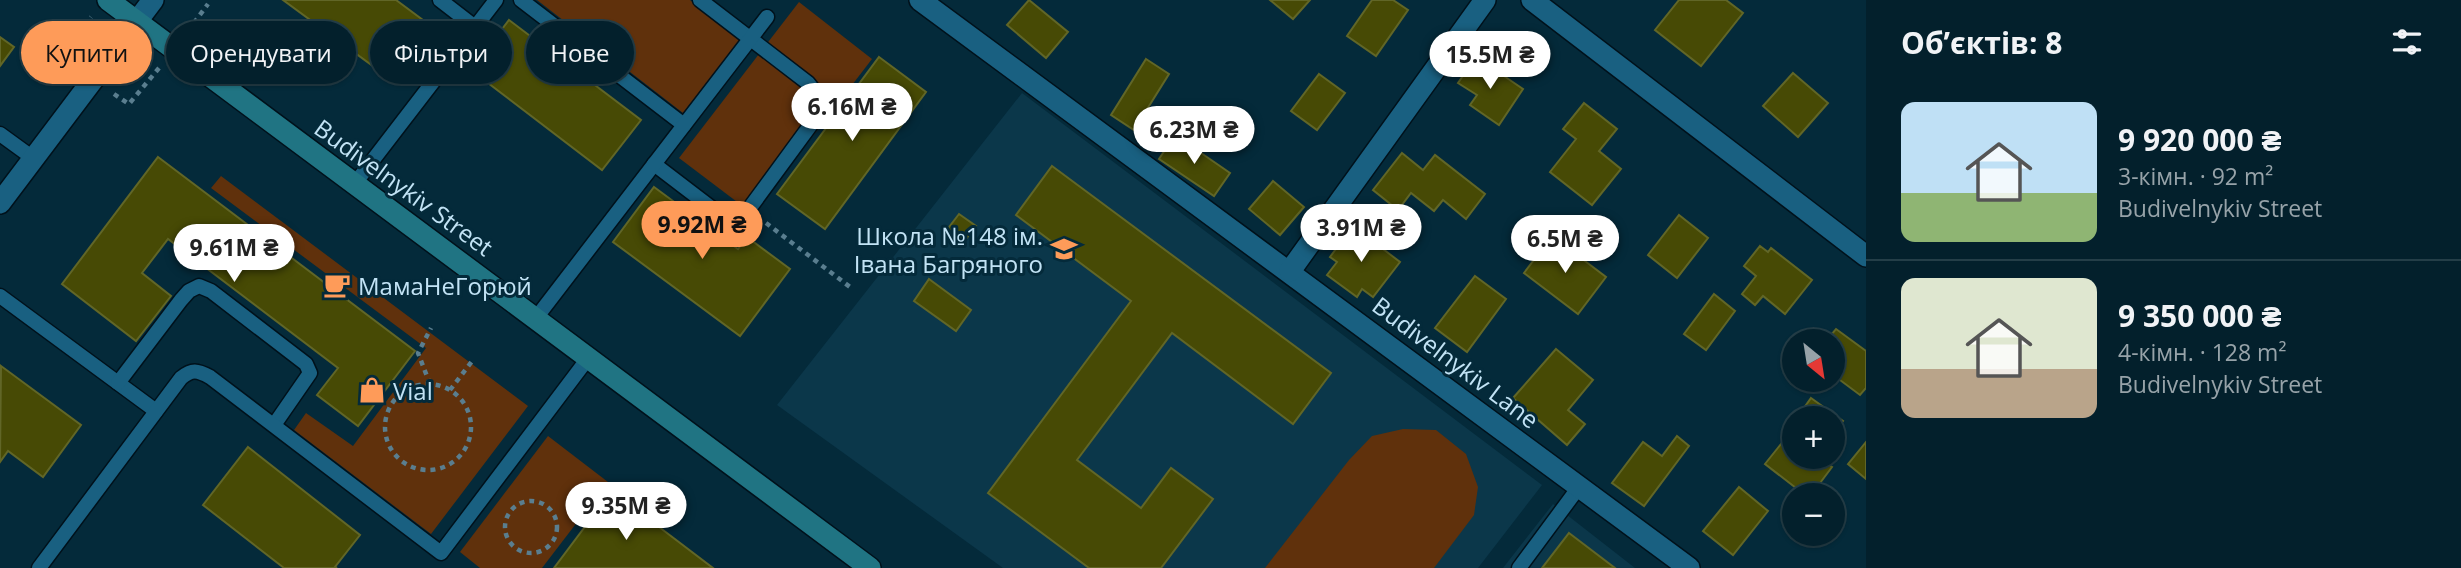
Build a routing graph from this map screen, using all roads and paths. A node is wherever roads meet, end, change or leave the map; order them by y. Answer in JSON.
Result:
{"nodes":[{"id":1,"x":108,"y":0,"type":"edge"},
{"id":2,"x":153,"y":0,"type":"edge"},
{"id":3,"x":440,"y":0,"type":"edge"},
{"id":4,"x":496,"y":0,"type":"edge"},
{"id":5,"x":521,"y":0,"type":"edge"},
{"id":6,"x":700,"y":0,"type":"edge"},
{"id":7,"x":920,"y":0,"type":"edge"},
{"id":8,"x":1485,"y":0,"type":"edge"},
{"id":9,"x":1532,"y":0,"type":"edge"},
{"id":10,"x":766,"y":17,"type":"dead end"},
{"id":11,"x":137,"y":21,"type":"joint"},
{"id":12,"x":467,"y":21,"type":"edge"},
{"id":13,"x":480,"y":21,"type":"edge"},
{"id":14,"x":152,"y":32,"type":"edge"},
{"id":15,"x":750,"y":39,"type":"junction"},
{"id":16,"x":89,"y":84,"type":"edge"},
{"id":17,"x":431,"y":84,"type":"edge"},
{"id":18,"x":684,"y":125,"type":"junction"},
{"id":19,"x":0,"y":135,"type":"edge"},
{"id":20,"x":33,"y":158,"type":"junction"},
{"id":21,"x":654,"y":164,"type":"junction"},
{"id":22,"x":355,"y":182,"type":"junction"},
{"id":23,"x":0,"y":203,"type":"edge"},
{"id":24,"x":749,"y":209,"type":"junction"},
{"id":25,"x":1866,"y":256,"type":"edge"},
{"id":26,"x":1290,"y":271,"type":"junction"},
{"id":27,"x":850,"y":287,"type":"dead end"},
{"id":28,"x":0,"y":296,"type":"edge"},
{"id":29,"x":536,"y":318,"type":"junction"},
{"id":30,"x":431,"y":328,"type":"dead end"},
{"id":31,"x":589,"y":357,"type":"junction"},
{"id":32,"x":473,"y":360,"type":"dead end"},
{"id":33,"x":118,"y":383,"type":"junction"},
{"id":34,"x":430,"y":384,"type":"junction"},
{"id":35,"x":450,"y":390,"type":"junction"},
{"id":36,"x":156,"y":411,"type":"junction"},
{"id":37,"x":274,"y":425,"type":"junction"},
{"id":38,"x":1579,"y":486,"type":"junction"},
{"id":39,"x":548,"y":506,"type":"joint"},
{"id":40,"x":39,"y":568,"type":"edge"},
{"id":41,"x":870,"y":568,"type":"edge"},
{"id":42,"x":1519,"y":568,"type":"edge"},
{"id":43,"x":1689,"y":568,"type":"edge"}],
"edges":[{"from":1,"to":11,"type":"main road","name":"Budivelnykiv Street"},
{"from":2,"to":11,"type":"street"},
{"from":3,"to":12,"type":"lane"},
{"from":4,"to":13,"type":"lane"},
{"from":5,"to":18,"type":"lane"},
{"from":6,"to":15,"type":"lane"},
{"from":7,"to":26,"type":"street","name":"Budivelnykiv Lane"},
{"from":8,"to":26,"type":"street"},
{"from":9,"to":25,"type":"street"},
{"from":10,"to":15,"type":"lane"},
{"from":14,"to":22,"type":"main road","name":"Budivelnykiv Street"},
{"from":15,"to":18,"type":"lane"},
{"from":15,"to":24,"type":"lane"},
{"from":16,"to":20,"type":"street"},
{"from":17,"to":22,"type":"lane"},
{"from":18,"to":21,"type":"lane"},
{"from":19,"to":20,"type":"lane"},
{"from":20,"to":23,"type":"street"},
{"from":21,"to":24,"type":"lane"},
{"from":21,"to":29,"type":"lane"},
{"from":22,"to":29,"type":"main road","name":"Budivelnykiv Street"},
{"from":24,"to":27,"type":"path"},
{"from":26,"to":38,"type":"street","name":"Budivelnykiv Lane"},
{"from":28,"to":33,"type":"lane"},
{"from":29,"to":31,"type":"main road","name":"Budivelnykiv Street"},
{"from":30,"to":34,"type":"path"},
{"from":31,"to":37,"type":"lane"},
{"from":31,"to":41,"type":"main road","name":"Budivelnykiv Street"},
{"from":32,"to":35,"type":"path"},
{"from":33,"to":36,"type":"lane"},
{"from":33,"to":37,"type":"lane"},
{"from":34,"to":35,"type":"path"},
{"from":34,"to":35,"type":"path"},
{"from":36,"to":37,"type":"lane"},
{"from":36,"to":40,"type":"lane"},
{"from":38,"to":42,"type":"lane"},
{"from":38,"to":43,"type":"street","name":"Budivelnykiv Lane"},
{"from":39,"to":39,"type":"path"}]}
